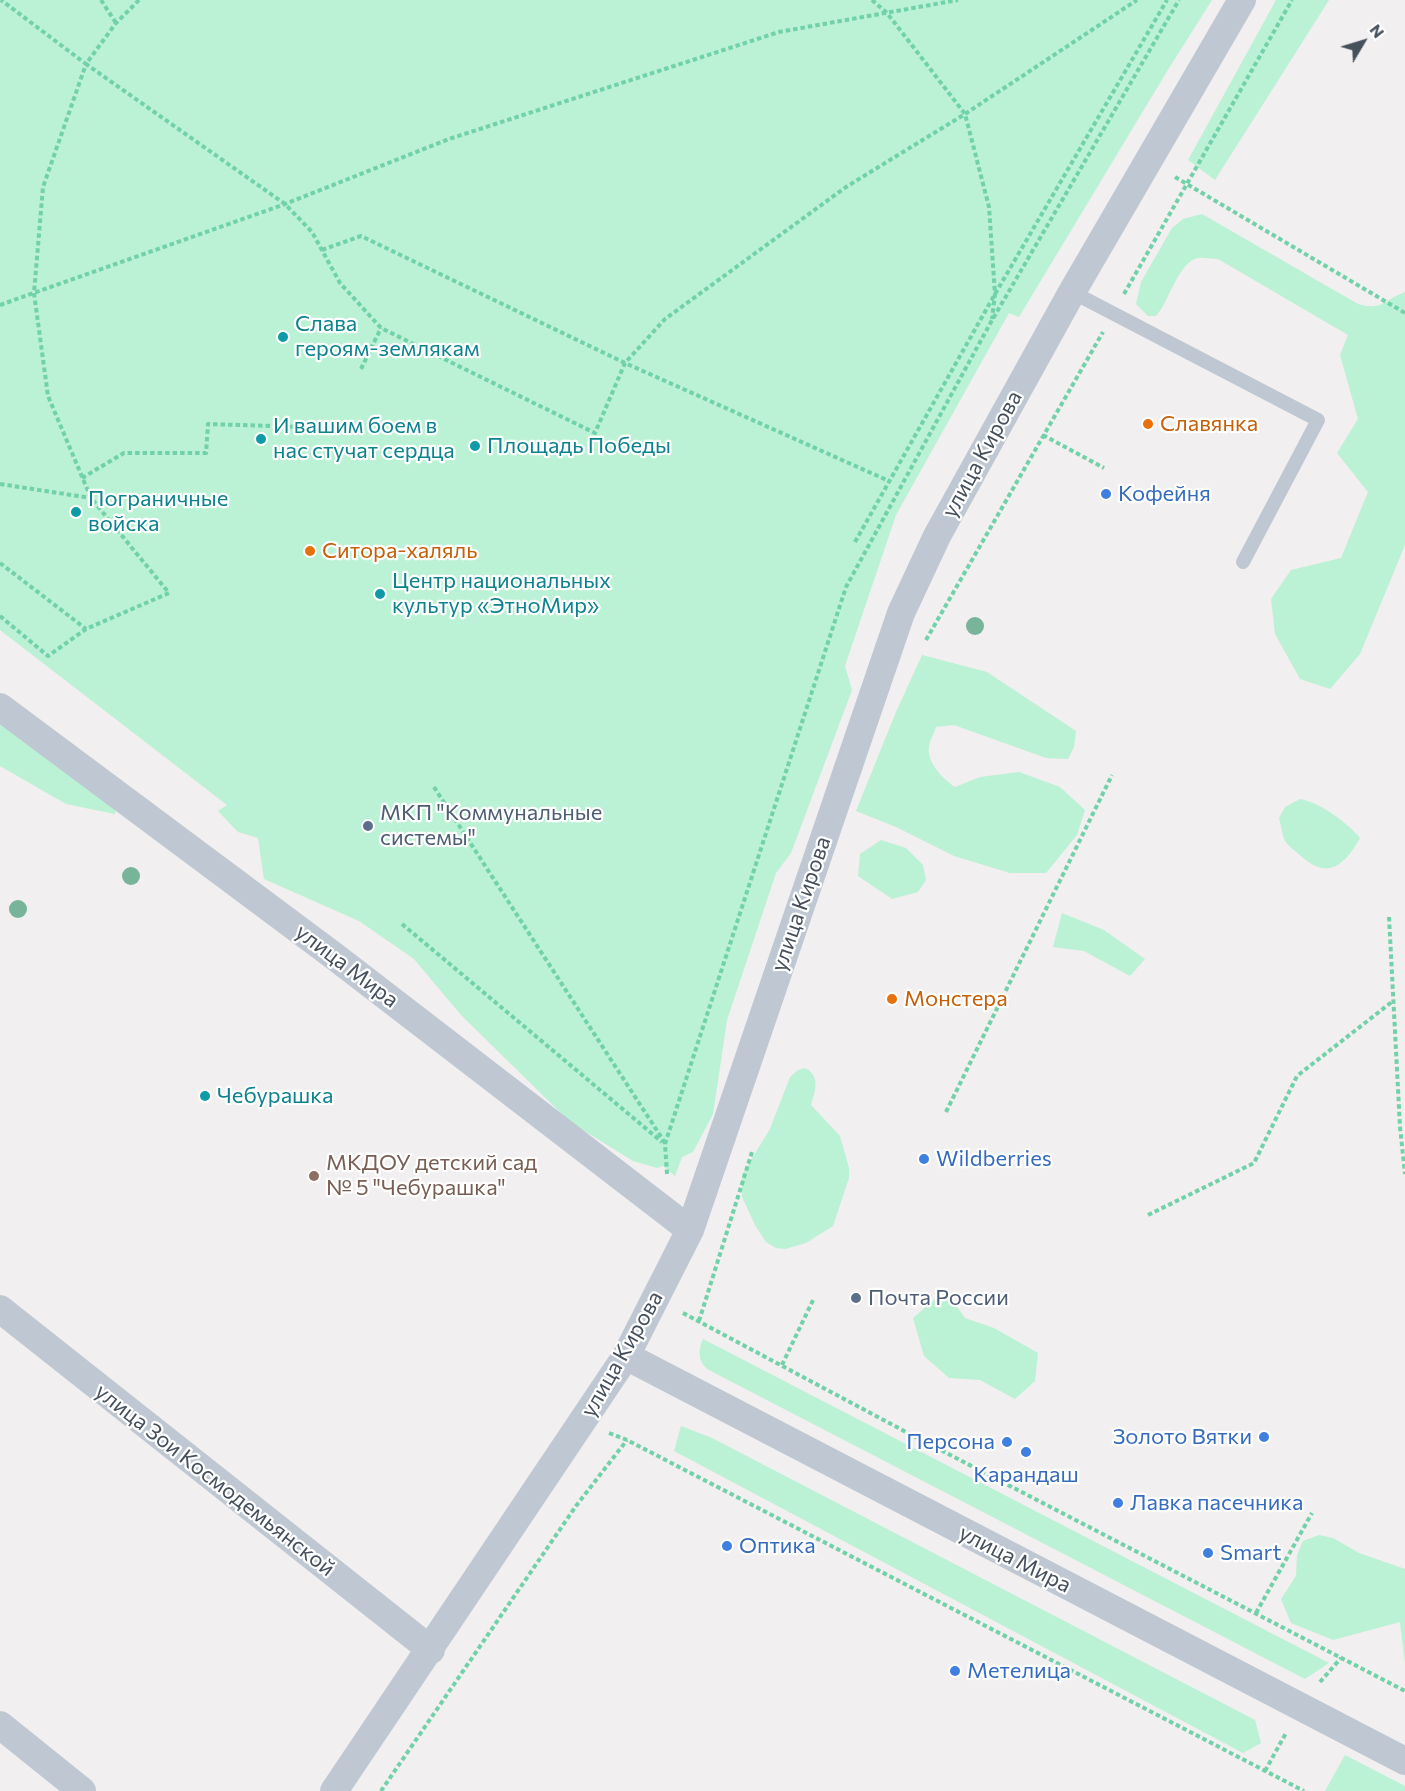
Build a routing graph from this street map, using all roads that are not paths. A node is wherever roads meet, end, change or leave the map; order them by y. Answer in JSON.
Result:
{"nodes":[{"id":1,"x":1242,"y":0,"type":"edge"},
{"id":2,"x":1072,"y":292,"type":"junction"},
{"id":3,"x":1243,"y":562,"type":"dead end"},
{"id":4,"x":0,"y":708,"type":"edge"},
{"id":5,"x":690,"y":1230,"type":"junction"},
{"id":6,"x":0,"y":1309,"type":"edge"},
{"id":7,"x":626,"y":1356,"type":"junction"},
{"id":8,"x":431,"y":1650,"type":"junction"},
{"id":9,"x":0,"y":1725,"type":"edge"},
{"id":10,"x":1405,"y":1761,"type":"edge"},
{"id":11,"x":82,"y":1791,"type":"edge"},
{"id":12,"x":334,"y":1791,"type":"edge"}],
"edges":[{"from":1,"to":2,"type":"street","name":"улица Кирова"},
{"from":2,"to":3,"type":"lane"},
{"from":2,"to":5,"type":"street","name":"улица Кирова"},
{"from":4,"to":5,"type":"street","name":"улица Мира"},
{"from":5,"to":7,"type":"street","name":"улица Кирова"},
{"from":6,"to":8,"type":"street","name":"улица Зои Космодемьянской"},
{"from":7,"to":8,"type":"street","name":"улица Кирова"},
{"from":7,"to":10,"type":"street","name":"улица Мира"},
{"from":8,"to":12,"type":"street","name":"улица Кирова"},
{"from":9,"to":11,"type":"street"}]}
